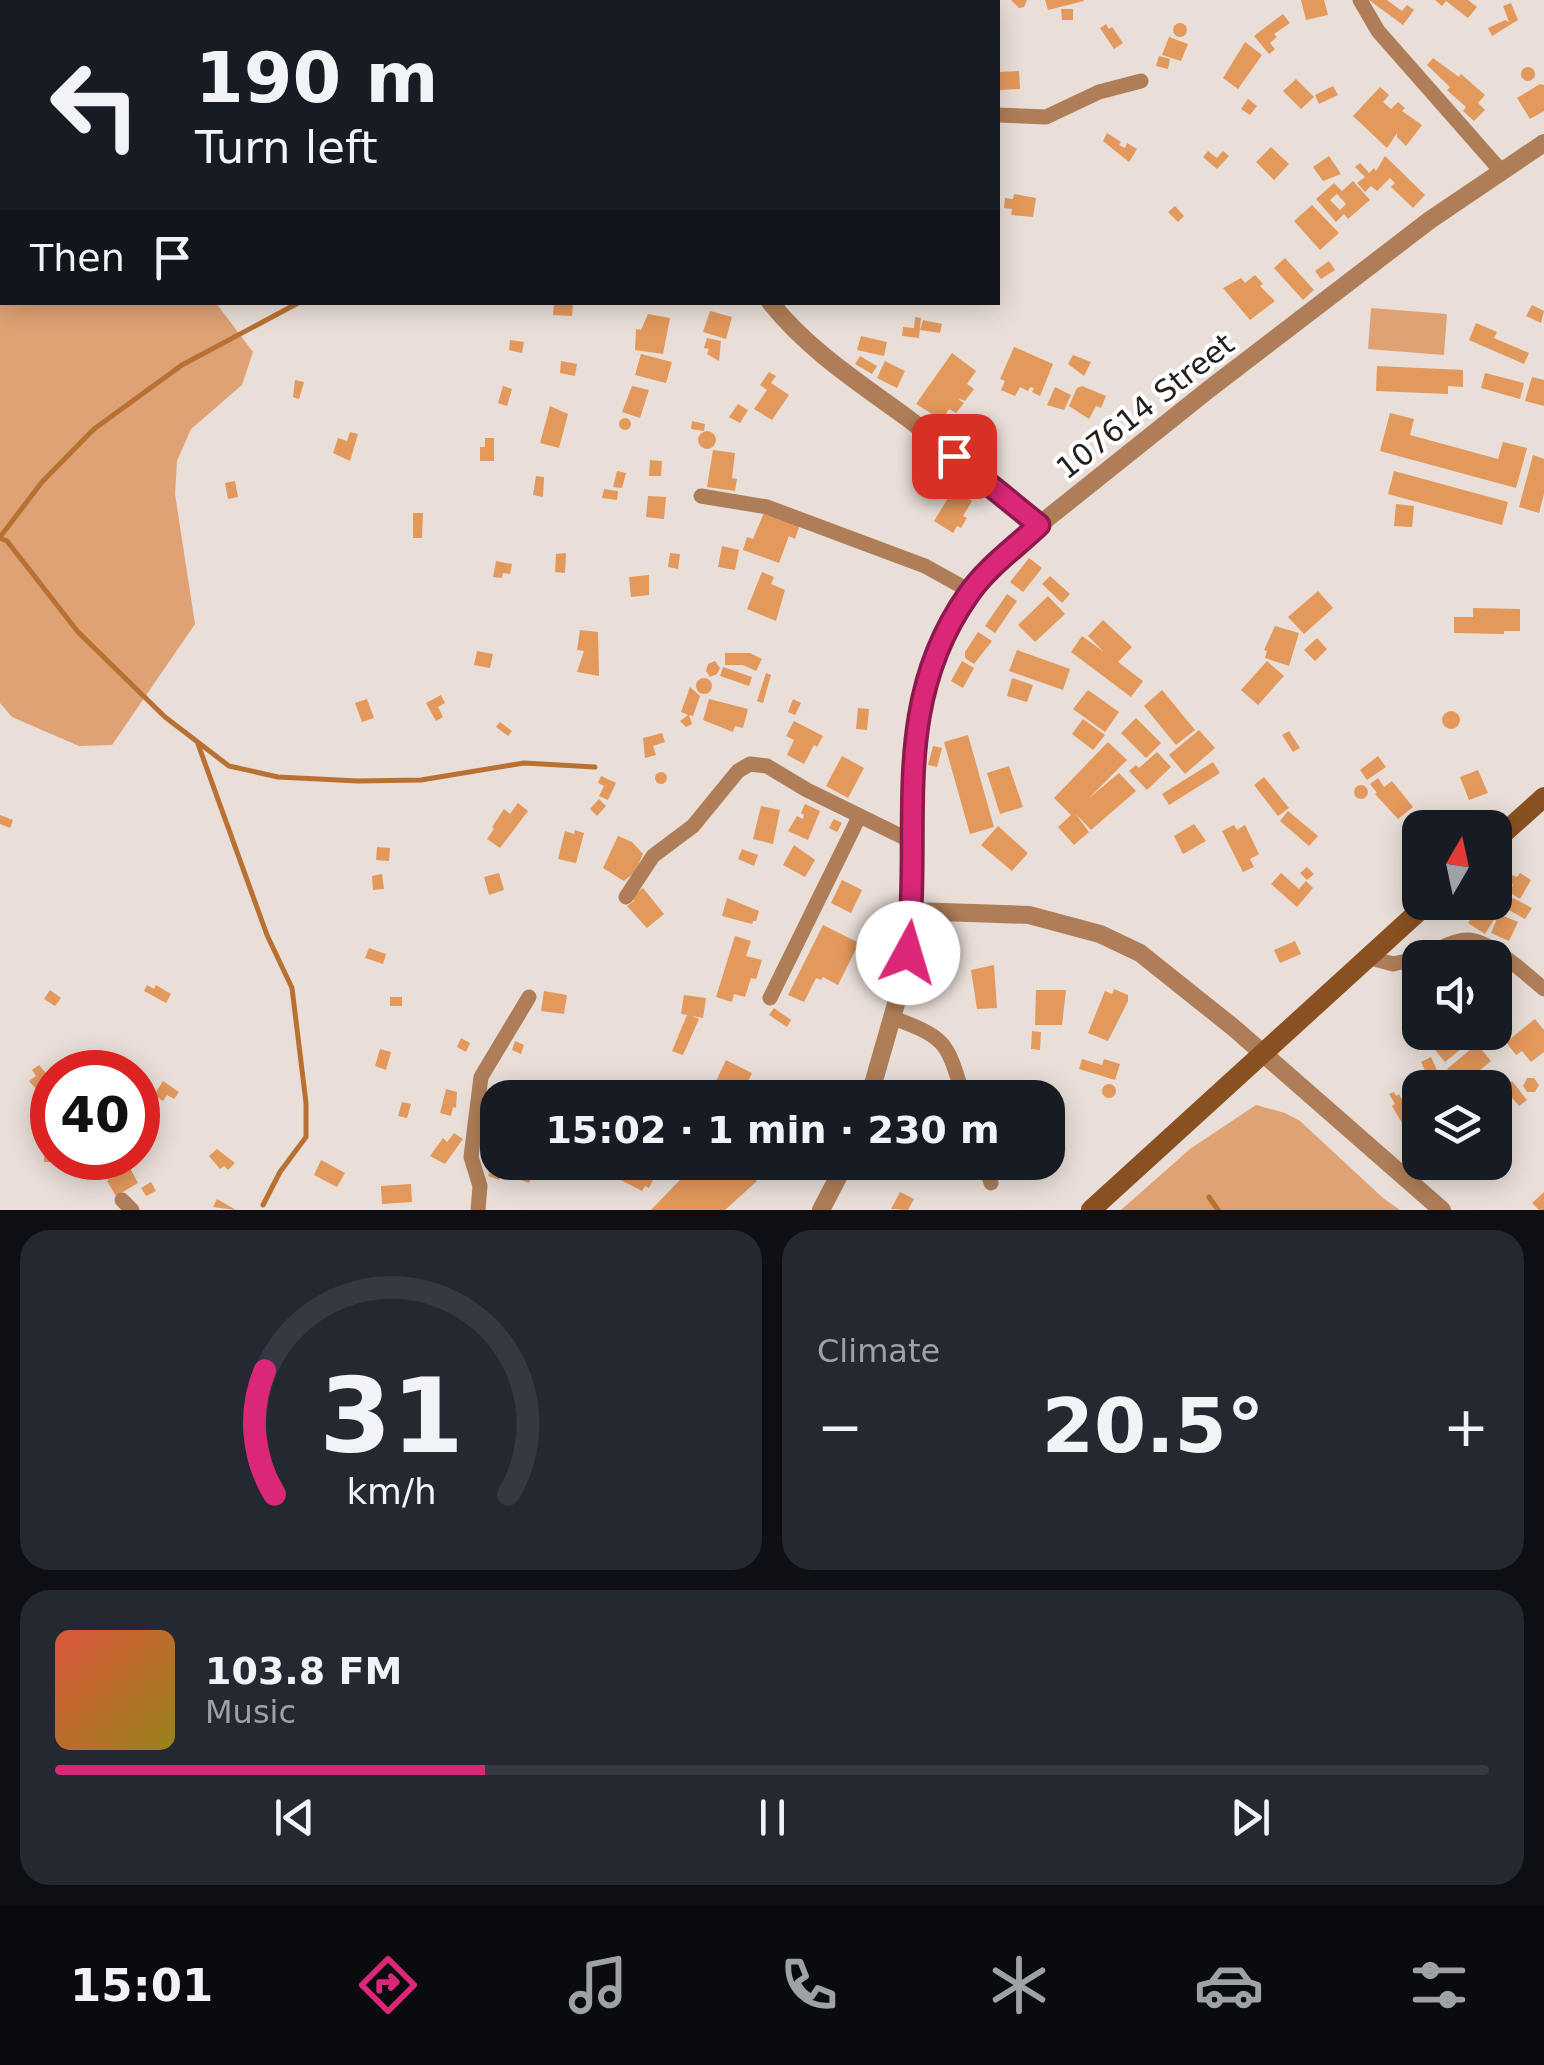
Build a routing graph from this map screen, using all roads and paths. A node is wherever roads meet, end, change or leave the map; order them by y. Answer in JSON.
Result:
{"nodes":[{"id":1,"x":1360,"y":0,"type":"edge"},
{"id":2,"x":1141,"y":81,"type":"dead end"},
{"id":3,"x":1000,"y":116,"type":"edge"},
{"id":4,"x":1544,"y":143,"type":"edge"},
{"id":5,"x":1502,"y":172,"type":"junction"},
{"id":6,"x":773,"y":305,"type":"edge"},
{"id":7,"x":701,"y":496,"type":"dead end"},
{"id":8,"x":1039,"y":525,"type":"junction"},
{"id":9,"x":970,"y":591,"type":"junction"},
{"id":10,"x":1544,"y":797,"type":"edge"},
{"id":11,"x":859,"y":817,"type":"junction"},
{"id":12,"x":1512,"y":826,"type":"edge"},
{"id":13,"x":911,"y":841,"type":"junction"},
{"id":14,"x":626,"y":897,"type":"dead end"},
{"id":15,"x":913,"y":911,"type":"junction"},
{"id":16,"x":1409,"y":920,"type":"edge"},
{"id":17,"x":1367,"y":957,"type":"junction"},
{"id":18,"x":1402,"y":962,"type":"edge"},
{"id":19,"x":1512,"y":965,"type":"edge"},
{"id":20,"x":1544,"y":988,"type":"edge"},
{"id":21,"x":529,"y":997,"type":"dead end"},
{"id":22,"x":770,"y":998,"type":"dead end"},
{"id":23,"x":893,"y":1018,"type":"junction"},
{"id":24,"x":1264,"y":1056,"type":"junction"},
{"id":25,"x":874,"y":1080,"type":"edge"},
{"id":26,"x":958,"y":1080,"type":"edge"},
{"id":27,"x":837,"y":1180,"type":"edge"},
{"id":28,"x":478,"y":1210,"type":"edge"},
{"id":29,"x":821,"y":1210,"type":"edge"},
{"id":30,"x":1092,"y":1210,"type":"edge"},
{"id":31,"x":1442,"y":1210,"type":"edge"}],
"edges":[{"from":1,"to":5,"type":"street"},
{"from":2,"to":3,"type":"street"},
{"from":4,"to":5,"type":"street","name":"107614 Street"},
{"from":5,"to":8,"type":"street","name":"107614 Street"},
{"from":6,"to":8,"type":"street"},
{"from":7,"to":9,"type":"street"},
{"from":8,"to":9,"type":"street","name":"107614 Street"},
{"from":9,"to":13,"type":"street","name":"107614 Street"},
{"from":10,"to":12,"type":"main road"},
{"from":11,"to":13,"type":"street"},
{"from":11,"to":14,"type":"street"},
{"from":11,"to":22,"type":"street"},
{"from":13,"to":15,"type":"street","name":"107614 Street"},
{"from":15,"to":23,"type":"street","name":"107614 Street"},
{"from":15,"to":24,"type":"street"},
{"from":16,"to":17,"type":"main road"},
{"from":17,"to":18,"type":"street"},
{"from":17,"to":24,"type":"main road"},
{"from":19,"to":20,"type":"street"},
{"from":21,"to":28,"type":"street"},
{"from":23,"to":25,"type":"street","name":"107614 Street"},
{"from":23,"to":26,"type":"street"},
{"from":24,"to":30,"type":"main road"},
{"from":24,"to":31,"type":"street"},
{"from":27,"to":29,"type":"street"}]}
